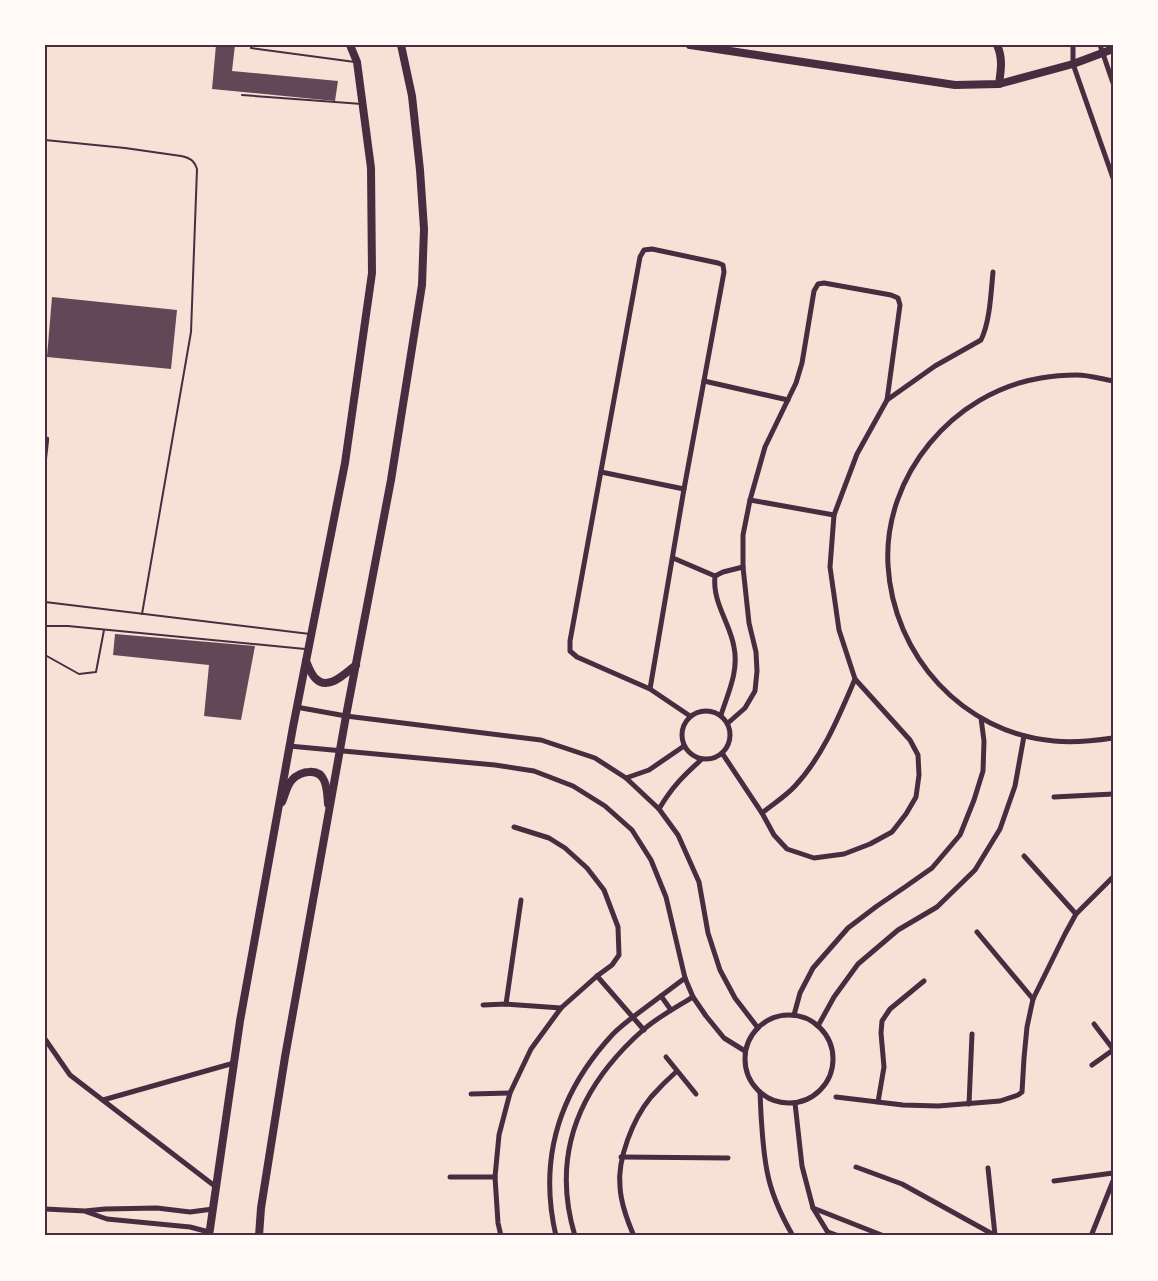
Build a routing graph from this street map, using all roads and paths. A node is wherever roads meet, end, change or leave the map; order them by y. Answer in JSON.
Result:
{"nodes":[{"id":1,"x":251,"y":45,"type":"edge"},
{"id":2,"x":350,"y":45,"type":"edge"},
{"id":3,"x":401,"y":45,"type":"edge"},
{"id":4,"x":690,"y":45,"type":"edge"},
{"id":5,"x":997,"y":45,"type":"edge"},
{"id":6,"x":1073,"y":45,"type":"edge"},
{"id":7,"x":1101,"y":49,"type":"edge"},
{"id":8,"x":1113,"y":49,"type":"edge"},
{"id":9,"x":357,"y":62,"type":"junction"},
{"id":10,"x":1073,"y":64,"type":"junction"},
{"id":11,"x":1113,"y":83,"type":"edge"},
{"id":12,"x":999,"y":84,"type":"junction"},
{"id":13,"x":242,"y":95,"type":"dead end"},
{"id":14,"x":363,"y":104,"type":"junction"},
{"id":15,"x":45,"y":140,"type":"edge"},
{"id":16,"x":1113,"y":178,"type":"edge"},
{"id":17,"x":993,"y":272,"type":"dead end"},
{"id":18,"x":704,"y":381,"type":"junction"},
{"id":19,"x":1113,"y":381,"type":"edge"},
{"id":20,"x":788,"y":400,"type":"junction"},
{"id":21,"x":887,"y":400,"type":"junction"},
{"id":22,"x":45,"y":438,"type":"edge"},
{"id":23,"x":45,"y":468,"type":"edge"},
{"id":24,"x":601,"y":472,"type":"junction"},
{"id":25,"x":684,"y":489,"type":"junction"},
{"id":26,"x":750,"y":500,"type":"junction"},
{"id":27,"x":834,"y":516,"type":"junction"},
{"id":28,"x":673,"y":558,"type":"junction"},
{"id":29,"x":743,"y":567,"type":"junction"},
{"id":30,"x":715,"y":576,"type":"junction"},
{"id":31,"x":45,"y":602,"type":"edge"},
{"id":32,"x":142,"y":614,"type":"junction"},
{"id":33,"x":45,"y":626,"type":"edge"},
{"id":34,"x":104,"y":630,"type":"junction"},
{"id":35,"x":310,"y":634,"type":"junction"},
{"id":36,"x":307,"y":650,"type":"junction"},
{"id":37,"x":45,"y":655,"type":"edge"},
{"id":38,"x":305,"y":660,"type":"junction"},
{"id":39,"x":356,"y":665,"type":"junction"},
{"id":40,"x":855,"y":679,"type":"junction"},
{"id":41,"x":650,"y":689,"type":"junction"},
{"id":42,"x":296,"y":707,"type":"junction"},
{"id":43,"x":721,"y":715,"type":"junction"},
{"id":44,"x":346,"y":716,"type":"junction"},
{"id":45,"x":690,"y":716,"type":"junction"},
{"id":46,"x":981,"y":718,"type":"junction"},
{"id":47,"x":728,"y":723,"type":"junction"},
{"id":48,"x":1024,"y":736,"type":"junction"},
{"id":49,"x":1113,"y":738,"type":"edge"},
{"id":50,"x":289,"y":746,"type":"junction"},
{"id":51,"x":684,"y":746,"type":"junction"},
{"id":52,"x":340,"y":751,"type":"junction"},
{"id":53,"x":722,"y":753,"type":"junction"},
{"id":54,"x":702,"y":759,"type":"junction"},
{"id":55,"x":626,"y":778,"type":"junction"},
{"id":56,"x":1113,"y":794,"type":"edge"},
{"id":57,"x":1054,"y":797,"type":"dead end"},
{"id":58,"x":659,"y":809,"type":"junction"},
{"id":59,"x":762,"y":813,"type":"junction"},
{"id":60,"x":277,"y":815,"type":"junction"},
{"id":61,"x":328,"y":818,"type":"junction"},
{"id":62,"x":513,"y":827,"type":"dead end"},
{"id":63,"x":1024,"y":856,"type":"dead end"},
{"id":64,"x":1113,"y":877,"type":"edge"},
{"id":65,"x":521,"y":900,"type":"dead end"},
{"id":66,"x":1077,"y":915,"type":"junction"},
{"id":67,"x":977,"y":932,"type":"dead end"},
{"id":68,"x":597,"y":976,"type":"junction"},
{"id":69,"x":685,"y":978,"type":"junction"},
{"id":70,"x":924,"y":981,"type":"dead end"},
{"id":71,"x":661,"y":996,"type":"junction"},
{"id":72,"x":693,"y":997,"type":"junction"},
{"id":73,"x":1033,"y":999,"type":"junction"},
{"id":74,"x":506,"y":1004,"type":"junction"},
{"id":75,"x":483,"y":1005,"type":"dead end"},
{"id":76,"x":561,"y":1008,"type":"junction"},
{"id":77,"x":671,"y":1010,"type":"junction"},
{"id":78,"x":794,"y":1015,"type":"junction"},
{"id":79,"x":632,"y":1018,"type":"junction"},
{"id":80,"x":1094,"y":1024,"type":"dead end"},
{"id":81,"x":818,"y":1026,"type":"junction"},
{"id":82,"x":758,"y":1028,"type":"junction"},
{"id":83,"x":644,"y":1030,"type":"junction"},
{"id":84,"x":972,"y":1034,"type":"dead end"},
{"id":85,"x":45,"y":1039,"type":"edge"},
{"id":86,"x":1113,"y":1050,"type":"edge"},
{"id":87,"x":745,"y":1051,"type":"junction"},
{"id":88,"x":666,"y":1057,"type":"dead end"},
{"id":89,"x":234,"y":1063,"type":"junction"},
{"id":90,"x":1092,"y":1065,"type":"dead end"},
{"id":91,"x":677,"y":1071,"type":"junction"},
{"id":92,"x":760,"y":1092,"type":"junction"},
{"id":93,"x":510,"y":1093,"type":"junction"},
{"id":94,"x":471,"y":1094,"type":"dead end"},
{"id":95,"x":696,"y":1094,"type":"dead end"},
{"id":96,"x":836,"y":1097,"type":"dead end"},
{"id":97,"x":103,"y":1100,"type":"junction"},
{"id":98,"x":878,"y":1102,"type":"junction"},
{"id":99,"x":795,"y":1103,"type":"junction"},
{"id":100,"x":969,"y":1104,"type":"junction"},
{"id":101,"x":621,"y":1157,"type":"junction"},
{"id":102,"x":728,"y":1158,"type":"dead end"},
{"id":103,"x":856,"y":1167,"type":"dead end"},
{"id":104,"x":988,"y":1168,"type":"dead end"},
{"id":105,"x":1113,"y":1173,"type":"edge"},
{"id":106,"x":450,"y":1177,"type":"dead end"},
{"id":107,"x":495,"y":1177,"type":"junction"},
{"id":108,"x":1054,"y":1181,"type":"dead end"},
{"id":109,"x":1113,"y":1181,"type":"edge"},
{"id":110,"x":216,"y":1187,"type":"junction"},
{"id":111,"x":157,"y":1208,"type":"junction"},
{"id":112,"x":813,"y":1208,"type":"junction"},
{"id":113,"x":45,"y":1209,"type":"edge"},
{"id":114,"x":213,"y":1209,"type":"junction"},
{"id":115,"x":85,"y":1211,"type":"junction"},
{"id":116,"x":156,"y":1223,"type":"junction"},
{"id":117,"x":209,"y":1234,"type":"edge"},
{"id":118,"x":829,"y":1234,"type":"edge"},
{"id":119,"x":996,"y":1235,"type":"edge"},
{"id":120,"x":259,"y":1236,"type":"edge"},
{"id":121,"x":501,"y":1236,"type":"edge"},
{"id":122,"x":556,"y":1236,"type":"edge"},
{"id":123,"x":575,"y":1236,"type":"edge"},
{"id":124,"x":634,"y":1236,"type":"edge"},
{"id":125,"x":793,"y":1236,"type":"edge"},
{"id":126,"x":840,"y":1236,"type":"edge"},
{"id":127,"x":884,"y":1236,"type":"edge"},
{"id":128,"x":1091,"y":1236,"type":"edge"}],
"edges":[{"from":1,"to":9,"type":"lane"},
{"from":2,"to":9,"type":"main road"},
{"from":3,"to":39,"type":"main road"},
{"from":4,"to":12,"type":"main road"},
{"from":5,"to":12,"type":"main road"},
{"from":6,"to":10,"type":"street"},
{"from":7,"to":8,"type":"main road"},
{"from":7,"to":10,"type":"main road"},
{"from":7,"to":11,"type":"street"},
{"from":9,"to":14,"type":"main road"},
{"from":10,"to":12,"type":"main road"},
{"from":10,"to":16,"type":"street"},
{"from":13,"to":14,"type":"lane"},
{"from":14,"to":35,"type":"main road"},
{"from":15,"to":32,"type":"lane"},
{"from":17,"to":21,"type":"street"},
{"from":18,"to":20,"type":"street"},
{"from":18,"to":24,"type":"street"},
{"from":18,"to":25,"type":"street"},
{"from":19,"to":46,"type":"street"},
{"from":20,"to":21,"type":"street"},
{"from":20,"to":26,"type":"street"},
{"from":21,"to":27,"type":"street"},
{"from":22,"to":23,"type":"lane"},
{"from":24,"to":25,"type":"street"},
{"from":24,"to":41,"type":"street"},
{"from":25,"to":28,"type":"street"},
{"from":26,"to":27,"type":"street"},
{"from":26,"to":29,"type":"street"},
{"from":27,"to":40,"type":"street"},
{"from":28,"to":30,"type":"street"},
{"from":28,"to":41,"type":"street"},
{"from":29,"to":30,"type":"street"},
{"from":29,"to":47,"type":"street"},
{"from":30,"to":43,"type":"street"},
{"from":31,"to":32,"type":"lane"},
{"from":32,"to":35,"type":"lane"},
{"from":33,"to":34,"type":"lane"},
{"from":34,"to":36,"type":"lane"},
{"from":34,"to":37,"type":"lane"},
{"from":35,"to":36,"type":"main road"},
{"from":36,"to":38,"type":"main road"},
{"from":38,"to":39,"type":"main road"},
{"from":38,"to":42,"type":"main road"},
{"from":39,"to":44,"type":"main road"},
{"from":40,"to":59,"type":"street"},
{"from":40,"to":59,"type":"street"},
{"from":41,"to":45,"type":"street"},
{"from":42,"to":44,"type":"street"},
{"from":42,"to":50,"type":"main road"},
{"from":43,"to":45,"type":"street"},
{"from":43,"to":47,"type":"street"},
{"from":44,"to":52,"type":"main road"},
{"from":44,"to":55,"type":"street"},
{"from":45,"to":51,"type":"street"},
{"from":46,"to":48,"type":"street"},
{"from":46,"to":78,"type":"street"},
{"from":47,"to":53,"type":"street"},
{"from":48,"to":49,"type":"street"},
{"from":48,"to":81,"type":"street"},
{"from":50,"to":52,"type":"street"},
{"from":50,"to":60,"type":"main road"},
{"from":51,"to":54,"type":"street"},
{"from":51,"to":55,"type":"street"},
{"from":52,"to":61,"type":"main road"},
{"from":52,"to":69,"type":"street"},
{"from":53,"to":54,"type":"street"},
{"from":53,"to":59,"type":"street"},
{"from":54,"to":58,"type":"street"},
{"from":55,"to":58,"type":"street"},
{"from":56,"to":57,"type":"street"},
{"from":58,"to":82,"type":"street"},
{"from":60,"to":61,"type":"main road"},
{"from":60,"to":89,"type":"main road"},
{"from":61,"to":120,"type":"main road"},
{"from":62,"to":68,"type":"street"},
{"from":63,"to":66,"type":"street"},
{"from":64,"to":66,"type":"street"},
{"from":65,"to":74,"type":"street"},
{"from":66,"to":73,"type":"street"},
{"from":67,"to":73,"type":"street"},
{"from":68,"to":76,"type":"street"},
{"from":68,"to":79,"type":"street"},
{"from":69,"to":71,"type":"street"},
{"from":69,"to":72,"type":"street"},
{"from":70,"to":98,"type":"street"},
{"from":71,"to":77,"type":"street"},
{"from":71,"to":79,"type":"street"},
{"from":72,"to":77,"type":"street"},
{"from":72,"to":87,"type":"street"},
{"from":73,"to":100,"type":"street"},
{"from":74,"to":75,"type":"street"},
{"from":74,"to":76,"type":"street"},
{"from":76,"to":93,"type":"street"},
{"from":77,"to":83,"type":"street"},
{"from":78,"to":81,"type":"street"},
{"from":78,"to":82,"type":"street"},
{"from":79,"to":83,"type":"street"},
{"from":79,"to":122,"type":"street"},
{"from":80,"to":86,"type":"street"},
{"from":81,"to":99,"type":"street"},
{"from":82,"to":87,"type":"street"},
{"from":83,"to":123,"type":"street"},
{"from":84,"to":100,"type":"street"},
{"from":85,"to":97,"type":"street"},
{"from":86,"to":90,"type":"street"},
{"from":87,"to":92,"type":"street"},
{"from":88,"to":91,"type":"street"},
{"from":89,"to":97,"type":"street"},
{"from":89,"to":110,"type":"main road"},
{"from":91,"to":95,"type":"street"},
{"from":91,"to":101,"type":"street"},
{"from":92,"to":99,"type":"street"},
{"from":92,"to":125,"type":"street"},
{"from":93,"to":94,"type":"street"},
{"from":93,"to":107,"type":"street"},
{"from":96,"to":98,"type":"street"},
{"from":97,"to":110,"type":"street"},
{"from":98,"to":100,"type":"street"},
{"from":99,"to":112,"type":"street"},
{"from":101,"to":102,"type":"street"},
{"from":101,"to":124,"type":"street"},
{"from":103,"to":119,"type":"street"},
{"from":104,"to":119,"type":"street"},
{"from":105,"to":108,"type":"street"},
{"from":106,"to":107,"type":"street"},
{"from":107,"to":121,"type":"street"},
{"from":109,"to":128,"type":"street"},
{"from":110,"to":114,"type":"main road"},
{"from":111,"to":114,"type":"street"},
{"from":111,"to":115,"type":"street"},
{"from":111,"to":116,"type":"street"},
{"from":112,"to":118,"type":"street"},
{"from":112,"to":127,"type":"street"},
{"from":113,"to":115,"type":"street"},
{"from":114,"to":117,"type":"main road"},
{"from":115,"to":116,"type":"street"},
{"from":116,"to":117,"type":"street"},
{"from":118,"to":126,"type":"street"}]}
